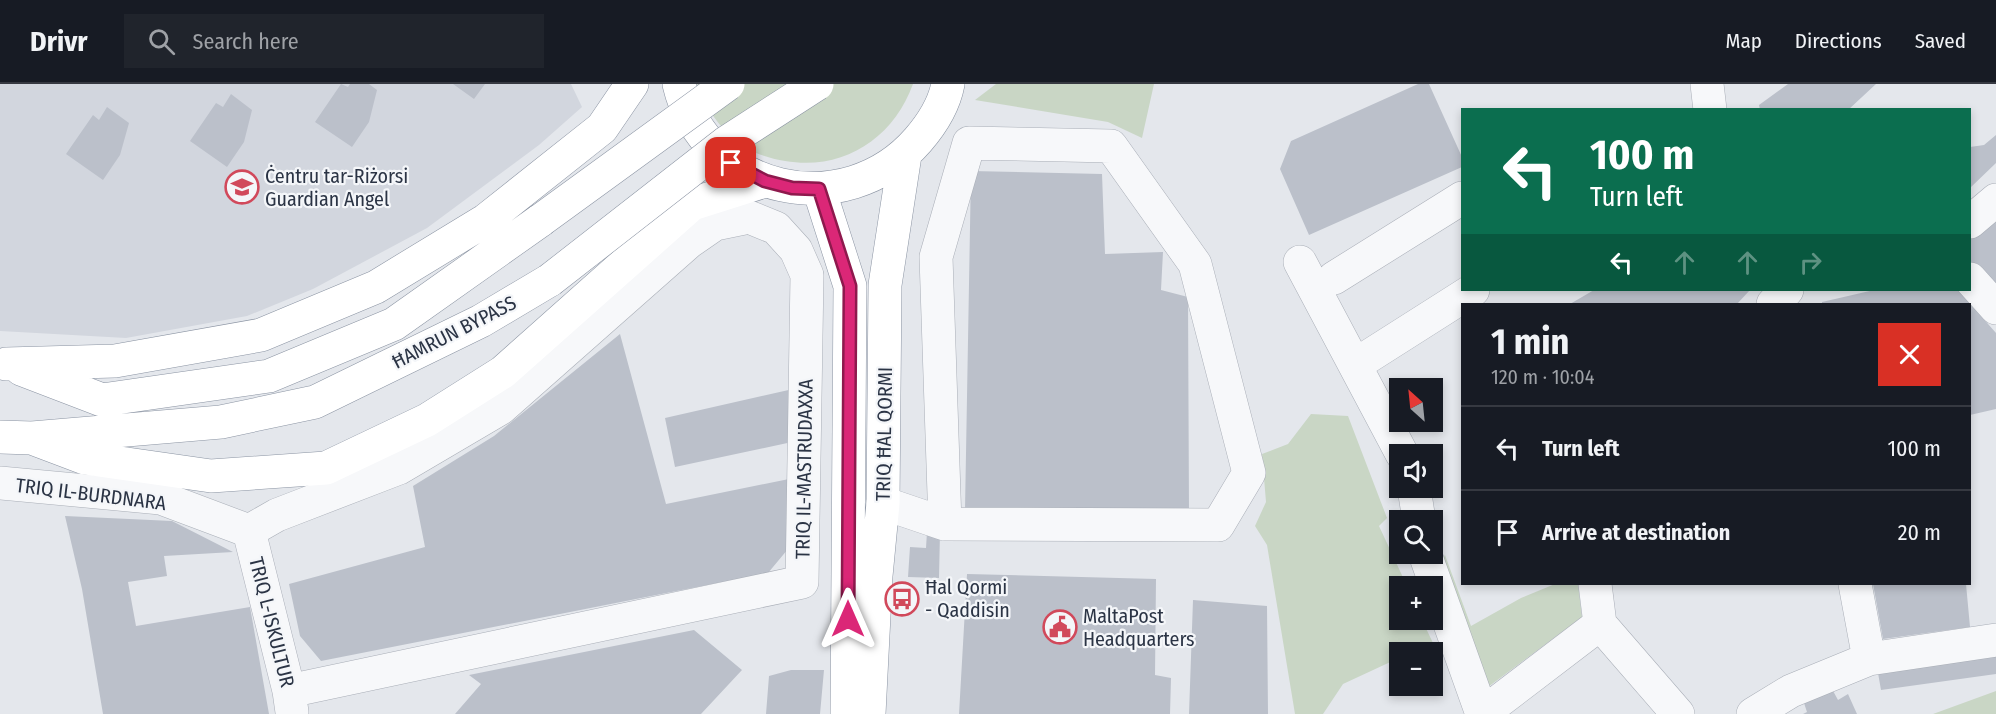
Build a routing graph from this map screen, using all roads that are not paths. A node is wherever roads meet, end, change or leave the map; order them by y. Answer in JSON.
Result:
{"nodes":[{"id":1,"x":632,"y":84,"type":"edge"},
{"id":2,"x":679,"y":84,"type":"edge"},
{"id":3,"x":728,"y":84,"type":"edge"},
{"id":4,"x":817,"y":84,"type":"edge"},
{"id":5,"x":1707,"y":84,"type":"edge"},
{"id":6,"x":949,"y":86,"type":"edge"},
{"id":7,"x":1710,"y":108,"type":"edge"},
{"id":8,"x":905,"y":155,"type":"junction"},
{"id":9,"x":765,"y":181,"type":"junction"},
{"id":10,"x":819,"y":189,"type":"junction"},
{"id":11,"x":1461,"y":199,"type":"edge"},
{"id":12,"x":1996,"y":200,"type":"edge"},
{"id":13,"x":1971,"y":221,"type":"edge"},
{"id":14,"x":1300,"y":262,"type":"dead end"},
{"id":15,"x":1334,"y":278,"type":"dead end"},
{"id":16,"x":1971,"y":280,"type":"edge"},
{"id":17,"x":1471,"y":291,"type":"edge"},
{"id":18,"x":1786,"y":291,"type":"edge"},
{"id":19,"x":1774,"y":303,"type":"edge"},
{"id":20,"x":1996,"y":308,"type":"edge"},
{"id":21,"x":3,"y":363,"type":"edge"},
{"id":22,"x":1355,"y":365,"type":"junction"},
{"id":23,"x":0,"y":437,"type":"edge"},
{"id":24,"x":32,"y":438,"type":"junction"},
{"id":25,"x":1397,"y":444,"type":"edge"},
{"id":26,"x":0,"y":483,"type":"edge"},
{"id":27,"x":883,"y":503,"type":"junction"},
{"id":28,"x":945,"y":524,"type":"junction"},
{"id":29,"x":249,"y":531,"type":"junction"},
{"id":30,"x":1429,"y":564,"type":"edge"},
{"id":31,"x":1595,"y":585,"type":"edge"},
{"id":32,"x":1855,"y":585,"type":"edge"},
{"id":33,"x":1600,"y":624,"type":"junction"},
{"id":34,"x":1996,"y":640,"type":"edge"},
{"id":35,"x":1869,"y":659,"type":"junction"},
{"id":36,"x":291,"y":703,"type":"edge"},
{"id":37,"x":847,"y":714,"type":"edge"},
{"id":38,"x":869,"y":714,"type":"edge"},
{"id":39,"x":1482,"y":714,"type":"edge"},
{"id":40,"x":1678,"y":714,"type":"edge"},
{"id":41,"x":1754,"y":714,"type":"edge"}],
"edges":[{"from":1,"to":21,"type":"highway","name":"ĦAMRUN BYPASS"},
{"from":2,"to":9,"type":"highway"},
{"from":3,"to":21,"type":"highway","name":"ĦAMRUN BYPASS","bridge":true},
{"from":4,"to":24,"type":"highway","name":"ĦAMRUN BYPASS","bridge":true},
{"from":5,"to":7,"type":"street"},
{"from":6,"to":8,"type":"highway"},
{"from":8,"to":10,"type":"highway"},
{"from":8,"to":27,"type":"highway","name":"TRIQ ĦAL QORMI"},
{"from":9,"to":10,"type":"highway"},
{"from":9,"to":24,"type":"highway","name":"ĦAMRUN BYPASS"},
{"from":10,"to":37,"type":"highway","name":"TRIQ ĦAL QORMI"},
{"from":11,"to":15,"type":"street"},
{"from":12,"to":13,"type":"street"},
{"from":14,"to":22,"type":"street"},
{"from":16,"to":20,"type":"street"},
{"from":17,"to":22,"type":"street"},
{"from":18,"to":19,"type":"street"},
{"from":22,"to":25,"type":"street"},
{"from":23,"to":24,"type":"highway","name":"ĦAMRUN BYPASS"},
{"from":26,"to":29,"type":"street","name":"TRIQ IL-BURDNARA"},
{"from":27,"to":28,"type":"street"},
{"from":27,"to":38,"type":"highway","name":"TRIQ ĦAL QORMI"},
{"from":28,"to":28,"type":"street"},
{"from":29,"to":36,"type":"street","name":"TRIQ L-ISKULTUR"},
{"from":29,"to":36,"type":"street","name":"TRIQ IL-MASTRUDAXXA"},
{"from":30,"to":39,"type":"street"},
{"from":31,"to":33,"type":"street"},
{"from":32,"to":35,"type":"street"},
{"from":33,"to":39,"type":"street"},
{"from":33,"to":40,"type":"street"},
{"from":34,"to":35,"type":"street"},
{"from":35,"to":41,"type":"street"}]}
